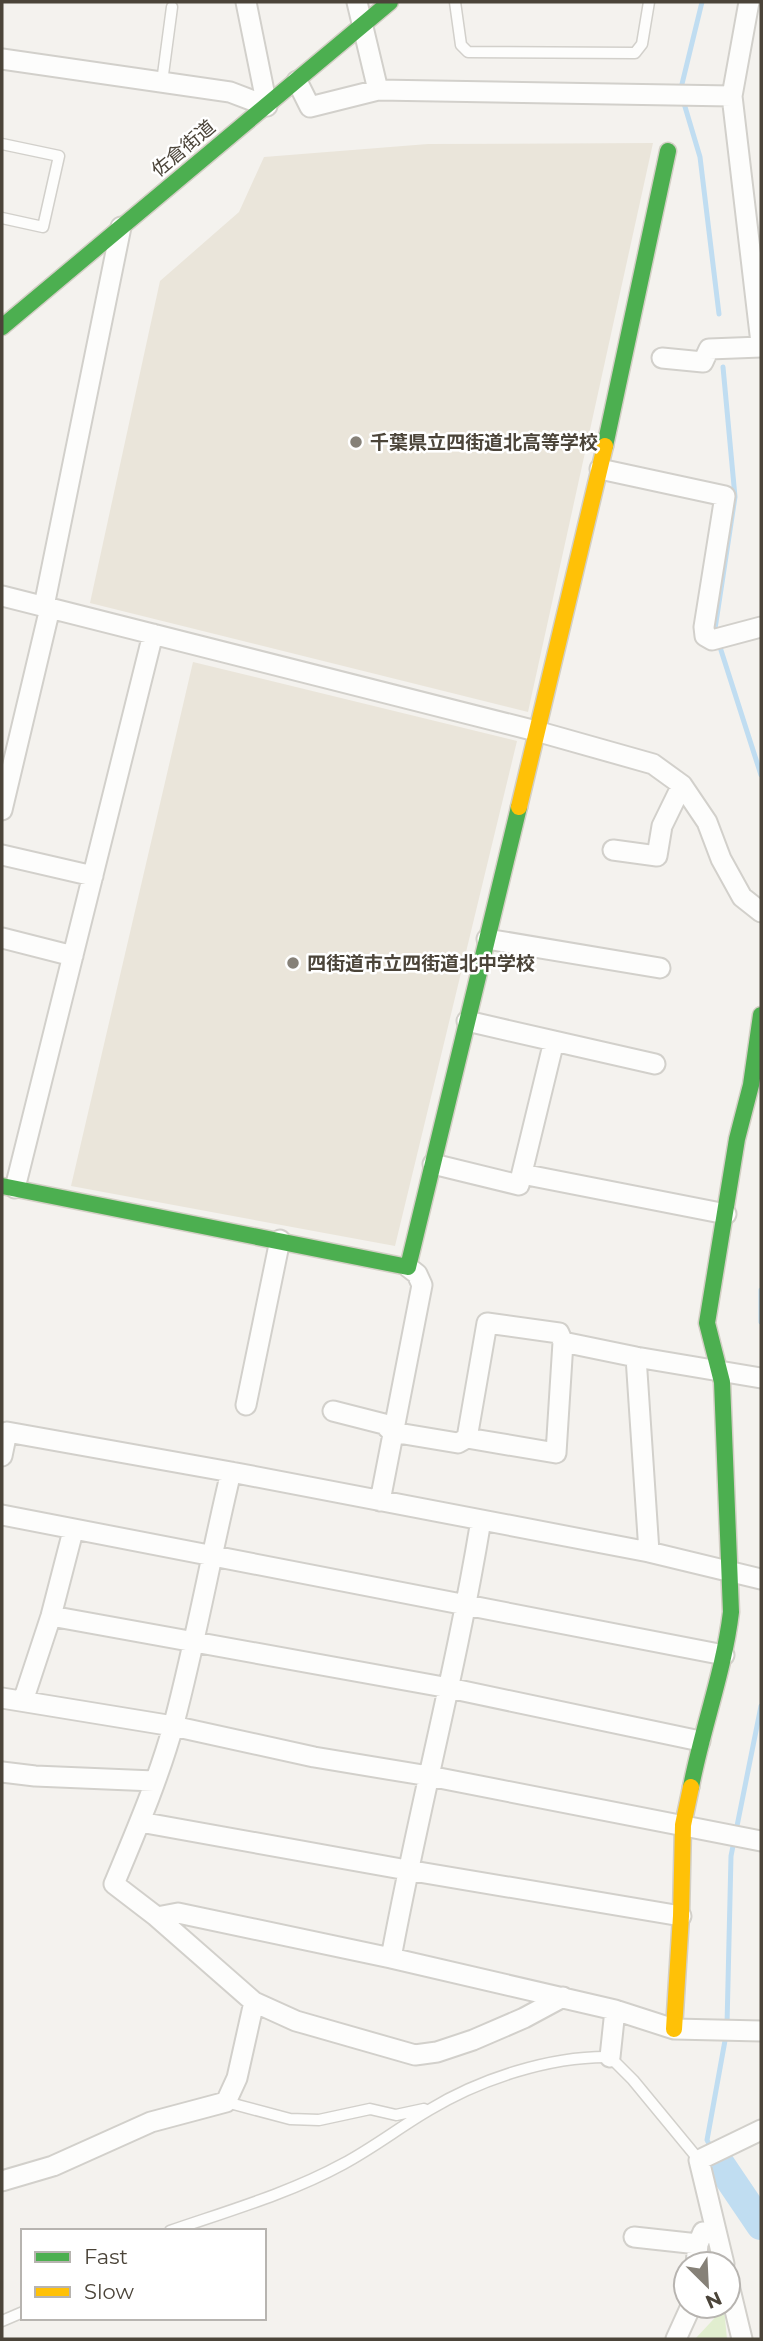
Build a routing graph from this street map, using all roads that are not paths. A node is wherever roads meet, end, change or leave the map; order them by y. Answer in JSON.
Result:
{"nodes":[{"id":1,"x":246,"y":2,"type":"edge"},
{"id":2,"x":357,"y":2,"type":"edge"},
{"id":3,"x":390,"y":2,"type":"edge"},
{"id":4,"x":455,"y":2,"type":"edge"},
{"id":5,"x":649,"y":2,"type":"edge"},
{"id":6,"x":749,"y":2,"type":"edge"},
{"id":7,"x":172,"y":7,"type":"dead end"},
{"id":8,"x":363,"y":25,"type":"junction"},
{"id":9,"x":2,"y":59,"type":"edge"},
{"id":10,"x":296,"y":81,"type":"junction"},
{"id":11,"x":162,"y":82,"type":"junction"},
{"id":12,"x":378,"y":90,"type":"junction"},
{"id":13,"x":732,"y":96,"type":"junction"},
{"id":14,"x":267,"y":106,"type":"junction"},
{"id":15,"x":2,"y":144,"type":"edge"},
{"id":16,"x":668,"y":151,"type":"dead end"},
{"id":17,"x":2,"y":218,"type":"edge"},
{"id":18,"x":121,"y":227,"type":"junction"},
{"id":19,"x":2,"y":327,"type":"edge"},
{"id":20,"x":761,"y":345,"type":"edge"},
{"id":21,"x":662,"y":358,"type":"dead end"},
{"id":22,"x":600,"y":469,"type":"junction"},
{"id":23,"x":2,"y":596,"type":"edge"},
{"id":24,"x":47,"y":607,"type":"junction"},
{"id":25,"x":761,"y":627,"type":"edge"},
{"id":26,"x":153,"y":634,"type":"junction"},
{"id":27,"x":536,"y":731,"type":"junction"},
{"id":28,"x":682,"y":785,"type":"junction"},
{"id":29,"x":2,"y":810,"type":"edge"},
{"id":30,"x":612,"y":850,"type":"dead end"},
{"id":31,"x":2,"y":855,"type":"edge"},
{"id":32,"x":93,"y":876,"type":"junction"},
{"id":33,"x":761,"y":912,"type":"edge"},
{"id":34,"x":2,"y":938,"type":"edge"},
{"id":35,"x":487,"y":939,"type":"junction"},
{"id":36,"x":73,"y":956,"type":"junction"},
{"id":37,"x":660,"y":968,"type":"dead end"},
{"id":38,"x":761,"y":1015,"type":"edge"},
{"id":39,"x":467,"y":1021,"type":"junction"},
{"id":40,"x":554,"y":1041,"type":"junction"},
{"id":41,"x":655,"y":1064,"type":"dead end"},
{"id":42,"x":433,"y":1164,"type":"junction"},
{"id":43,"x":522,"y":1174,"type":"junction"},
{"id":44,"x":9,"y":1187,"type":"edge"},
{"id":45,"x":726,"y":1214,"type":"junction"},
{"id":46,"x":280,"y":1240,"type":"junction"},
{"id":47,"x":408,"y":1267,"type":"junction"},
{"id":48,"x":563,"y":1342,"type":"junction"},
{"id":49,"x":636,"y":1357,"type":"junction"},
{"id":50,"x":718,"y":1370,"type":"junction"},
{"id":51,"x":760,"y":1377,"type":"edge"},
{"id":52,"x":246,"y":1405,"type":"dead end"},
{"id":53,"x":333,"y":1411,"type":"dead end"},
{"id":54,"x":392,"y":1432,"type":"junction"},
{"id":55,"x":467,"y":1438,"type":"junction"},
{"id":56,"x":2,"y":1455,"type":"edge"},
{"id":57,"x":231,"y":1472,"type":"junction"},
{"id":58,"x":380,"y":1501,"type":"junction"},
{"id":59,"x":2,"y":1515,"type":"edge"},
{"id":60,"x":481,"y":1520,"type":"junction"},
{"id":61,"x":73,"y":1531,"type":"junction"},
{"id":62,"x":649,"y":1552,"type":"junction"},
{"id":63,"x":211,"y":1557,"type":"junction"},
{"id":64,"x":731,"y":1573,"type":"junction"},
{"id":65,"x":761,"y":1579,"type":"edge"},
{"id":66,"x":467,"y":1604,"type":"junction"},
{"id":67,"x":51,"y":1616,"type":"junction"},
{"id":68,"x":194,"y":1643,"type":"junction"},
{"id":69,"x":724,"y":1655,"type":"junction"},
{"id":70,"x":449,"y":1688,"type":"junction"},
{"id":71,"x":2,"y":1698,"type":"edge"},
{"id":72,"x":23,"y":1701,"type":"junction"},
{"id":73,"x":173,"y":1726,"type":"junction"},
{"id":74,"x":701,"y":1741,"type":"junction"},
{"id":75,"x":2,"y":1772,"type":"edge"},
{"id":76,"x":429,"y":1776,"type":"junction"},
{"id":77,"x":154,"y":1781,"type":"junction"},
{"id":78,"x":140,"y":1822,"type":"junction"},
{"id":79,"x":683,"y":1825,"type":"junction"},
{"id":80,"x":761,"y":1841,"type":"edge"},
{"id":81,"x":407,"y":1870,"type":"junction"},
{"id":82,"x":681,"y":1916,"type":"junction"},
{"id":83,"x":157,"y":1917,"type":"junction"},
{"id":84,"x":391,"y":1958,"type":"junction"},
{"id":85,"x":563,"y":1997,"type":"junction"},
{"id":86,"x":254,"y":2002,"type":"junction"},
{"id":87,"x":615,"y":2010,"type":"junction"},
{"id":88,"x":674,"y":2029,"type":"junction"},
{"id":89,"x":761,"y":2031,"type":"edge"},
{"id":90,"x":610,"y":2057,"type":"junction"},
{"id":91,"x":226,"y":2102,"type":"junction"},
{"id":92,"x":432,"y":2108,"type":"junction"},
{"id":93,"x":761,"y":2130,"type":"edge"},
{"id":94,"x":709,"y":2155,"type":"junction"},
{"id":95,"x":2,"y":2181,"type":"edge"},
{"id":96,"x":712,"y":2216,"type":"junction"},
{"id":97,"x":175,"y":2229,"type":"edge"},
{"id":98,"x":634,"y":2237,"type":"dead end"},
{"id":99,"x":682,"y":2250,"type":"edge"},
{"id":100,"x":699,"y":2250,"type":"edge"},
{"id":101,"x":720,"y":2250,"type":"edge"},
{"id":102,"x":21,"y":2313,"type":"edge"},
{"id":103,"x":685,"y":2320,"type":"edge"},
{"id":104,"x":738,"y":2320,"type":"edge"},
{"id":105,"x":2,"y":2321,"type":"edge"},
{"id":106,"x":676,"y":2339,"type":"edge"},
{"id":107,"x":743,"y":2339,"type":"edge"}],
"edges":[{"from":1,"to":14,"type":"street"},
{"from":2,"to":8,"type":"street"},
{"from":3,"to":8,"type":"street","name":"佐倉街道"},
{"from":4,"to":5,"type":"lane"},
{"from":6,"to":13,"type":"street"},
{"from":7,"to":11,"type":"lane"},
{"from":8,"to":10,"type":"street","name":"佐倉街道"},
{"from":8,"to":12,"type":"street"},
{"from":9,"to":11,"type":"street"},
{"from":10,"to":12,"type":"street"},
{"from":10,"to":14,"type":"street","name":"佐倉街道"},
{"from":11,"to":14,"type":"street"},
{"from":12,"to":13,"type":"street"},
{"from":13,"to":20,"type":"street"},
{"from":14,"to":18,"type":"street","name":"佐倉街道"},
{"from":15,"to":17,"type":"lane"},
{"from":16,"to":22,"type":"street"},
{"from":18,"to":19,"type":"street","name":"佐倉街道"},
{"from":18,"to":24,"type":"street"},
{"from":20,"to":21,"type":"street"},
{"from":22,"to":25,"type":"street"},
{"from":22,"to":27,"type":"street"},
{"from":23,"to":24,"type":"street"},
{"from":24,"to":26,"type":"street"},
{"from":24,"to":29,"type":"street"},
{"from":26,"to":27,"type":"street"},
{"from":26,"to":32,"type":"street"},
{"from":27,"to":28,"type":"street"},
{"from":27,"to":35,"type":"street"},
{"from":28,"to":30,"type":"street"},
{"from":28,"to":33,"type":"street"},
{"from":31,"to":32,"type":"street"},
{"from":32,"to":36,"type":"street"},
{"from":34,"to":36,"type":"street"},
{"from":35,"to":37,"type":"street"},
{"from":35,"to":39,"type":"street"},
{"from":36,"to":44,"type":"street"},
{"from":38,"to":45,"type":"street"},
{"from":39,"to":40,"type":"street"},
{"from":39,"to":42,"type":"street"},
{"from":40,"to":41,"type":"street"},
{"from":40,"to":43,"type":"street"},
{"from":42,"to":43,"type":"street"},
{"from":42,"to":47,"type":"street"},
{"from":43,"to":45,"type":"street"},
{"from":44,"to":46,"type":"street"},
{"from":45,"to":50,"type":"street"},
{"from":46,"to":47,"type":"street"},
{"from":46,"to":52,"type":"street"},
{"from":47,"to":54,"type":"street"},
{"from":48,"to":49,"type":"street"},
{"from":48,"to":55,"type":"street"},
{"from":48,"to":55,"type":"street"},
{"from":49,"to":50,"type":"street"},
{"from":49,"to":62,"type":"street"},
{"from":50,"to":51,"type":"street"},
{"from":50,"to":64,"type":"street"},
{"from":53,"to":54,"type":"street"},
{"from":54,"to":55,"type":"street"},
{"from":54,"to":58,"type":"street"},
{"from":56,"to":57,"type":"street"},
{"from":57,"to":58,"type":"street"},
{"from":57,"to":63,"type":"street"},
{"from":58,"to":60,"type":"street"},
{"from":59,"to":61,"type":"street"},
{"from":60,"to":62,"type":"street"},
{"from":60,"to":66,"type":"street"},
{"from":61,"to":63,"type":"street"},
{"from":61,"to":67,"type":"street"},
{"from":62,"to":64,"type":"street"},
{"from":63,"to":66,"type":"street"},
{"from":63,"to":68,"type":"street"},
{"from":64,"to":65,"type":"street"},
{"from":64,"to":69,"type":"street"},
{"from":66,"to":69,"type":"street"},
{"from":66,"to":70,"type":"street"},
{"from":67,"to":68,"type":"street"},
{"from":67,"to":72,"type":"street"},
{"from":68,"to":70,"type":"street"},
{"from":68,"to":73,"type":"street"},
{"from":69,"to":74,"type":"street"},
{"from":70,"to":74,"type":"street"},
{"from":70,"to":76,"type":"street"},
{"from":71,"to":72,"type":"street"},
{"from":72,"to":73,"type":"street"},
{"from":73,"to":76,"type":"street"},
{"from":73,"to":77,"type":"street"},
{"from":74,"to":79,"type":"street"},
{"from":75,"to":77,"type":"street"},
{"from":76,"to":79,"type":"street"},
{"from":76,"to":81,"type":"street"},
{"from":77,"to":78,"type":"street"},
{"from":78,"to":81,"type":"street"},
{"from":78,"to":83,"type":"street"},
{"from":79,"to":80,"type":"street"},
{"from":79,"to":82,"type":"street"},
{"from":81,"to":82,"type":"street"},
{"from":81,"to":84,"type":"street"},
{"from":82,"to":88,"type":"street"},
{"from":83,"to":84,"type":"street"},
{"from":83,"to":86,"type":"street"},
{"from":84,"to":85,"type":"street"},
{"from":85,"to":86,"type":"street"},
{"from":85,"to":87,"type":"street"},
{"from":86,"to":91,"type":"street"},
{"from":87,"to":88,"type":"street"},
{"from":87,"to":90,"type":"street"},
{"from":88,"to":89,"type":"street"},
{"from":90,"to":92,"type":"lane"},
{"from":90,"to":94,"type":"lane"},
{"from":91,"to":92,"type":"lane"},
{"from":91,"to":95,"type":"street"},
{"from":92,"to":97,"type":"lane"},
{"from":93,"to":94,"type":"street"},
{"from":94,"to":96,"type":"street"},
{"from":96,"to":100,"type":"street"},
{"from":96,"to":101,"type":"street"},
{"from":98,"to":99,"type":"street"},
{"from":102,"to":105,"type":"lane"},
{"from":103,"to":106,"type":"street"},
{"from":104,"to":107,"type":"street"}]}
